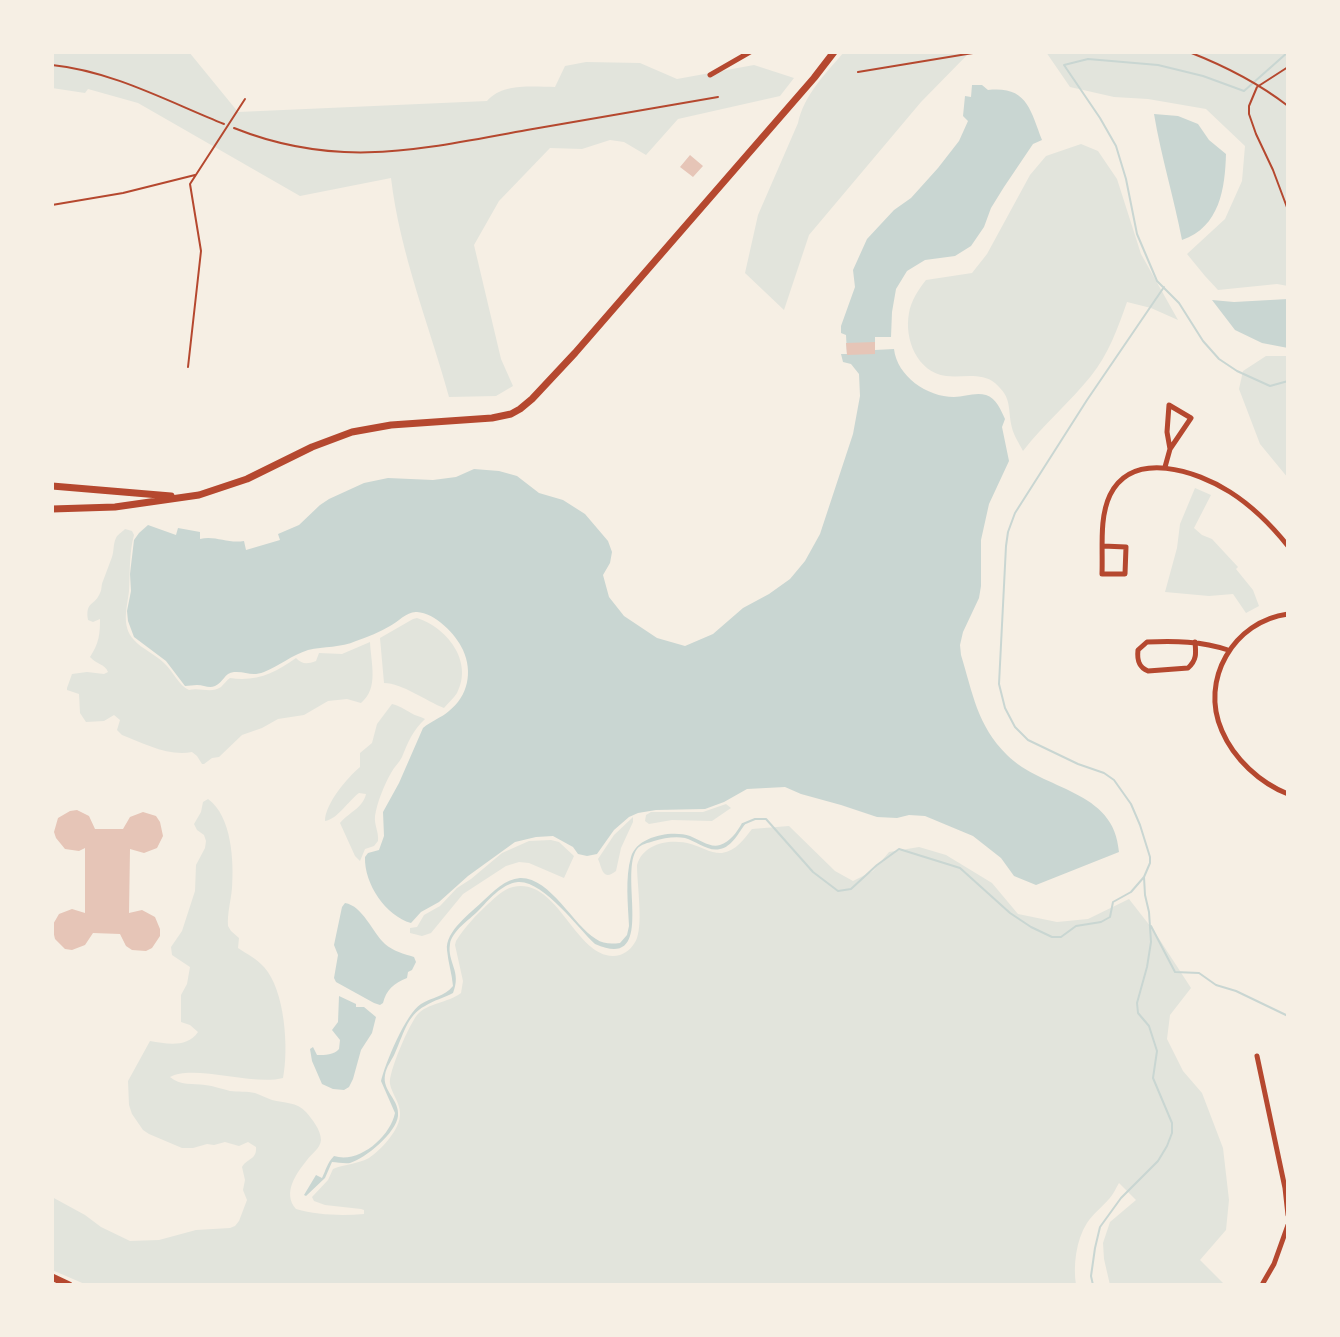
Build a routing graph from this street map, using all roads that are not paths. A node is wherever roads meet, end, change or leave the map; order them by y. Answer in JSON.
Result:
{"nodes":[{"id":1,"x":750,"y":52,"type":"edge"},
{"id":2,"x":834,"y":52,"type":"edge"},
{"id":3,"x":710,"y":75,"type":"dead end"},
{"id":4,"x":245,"y":99,"type":"dead end"},
{"id":5,"x":196,"y":175,"type":"junction"},
{"id":6,"x":52,"y":205,"type":"edge"},
{"id":7,"x":188,"y":367,"type":"dead end"},
{"id":8,"x":1170,"y":449,"type":"junction"},
{"id":9,"x":1165,"y":467,"type":"junction"},
{"id":10,"x":52,"y":486,"type":"edge"},
{"id":11,"x":177,"y":497,"type":"junction"},
{"id":12,"x":52,"y":509,"type":"edge"},
{"id":13,"x":1103,"y":546,"type":"junction"},
{"id":14,"x":1288,"y":546,"type":"edge"},
{"id":15,"x":1288,"y":614,"type":"edge"},
{"id":16,"x":1195,"y":642,"type":"junction"},
{"id":17,"x":1228,"y":650,"type":"junction"},
{"id":18,"x":1288,"y":794,"type":"edge"},
{"id":19,"x":1257,"y":1056,"type":"dead end"},
{"id":20,"x":1288,"y":1215,"type":"edge"},
{"id":21,"x":1288,"y":1225,"type":"edge"},
{"id":22,"x":52,"y":1277,"type":"edge"},
{"id":23,"x":1263,"y":1283,"type":"dead end"},
{"id":24,"x":69,"y":1285,"type":"edge"}],
"edges":[{"from":1,"to":3,"type":"street"},
{"from":2,"to":11,"type":"main road"},
{"from":4,"to":5,"type":"lane"},
{"from":5,"to":6,"type":"lane"},
{"from":5,"to":7,"type":"lane"},
{"from":8,"to":8,"type":"street"},
{"from":8,"to":9,"type":"street"},
{"from":9,"to":13,"type":"street"},
{"from":9,"to":14,"type":"street"},
{"from":10,"to":11,"type":"main road"},
{"from":11,"to":12,"type":"main road"},
{"from":13,"to":13,"type":"street"},
{"from":15,"to":17,"type":"street"},
{"from":16,"to":16,"type":"street"},
{"from":16,"to":17,"type":"street"},
{"from":17,"to":18,"type":"street"},
{"from":19,"to":20,"type":"street"},
{"from":21,"to":23,"type":"street"},
{"from":22,"to":24,"type":"main road"}]}
